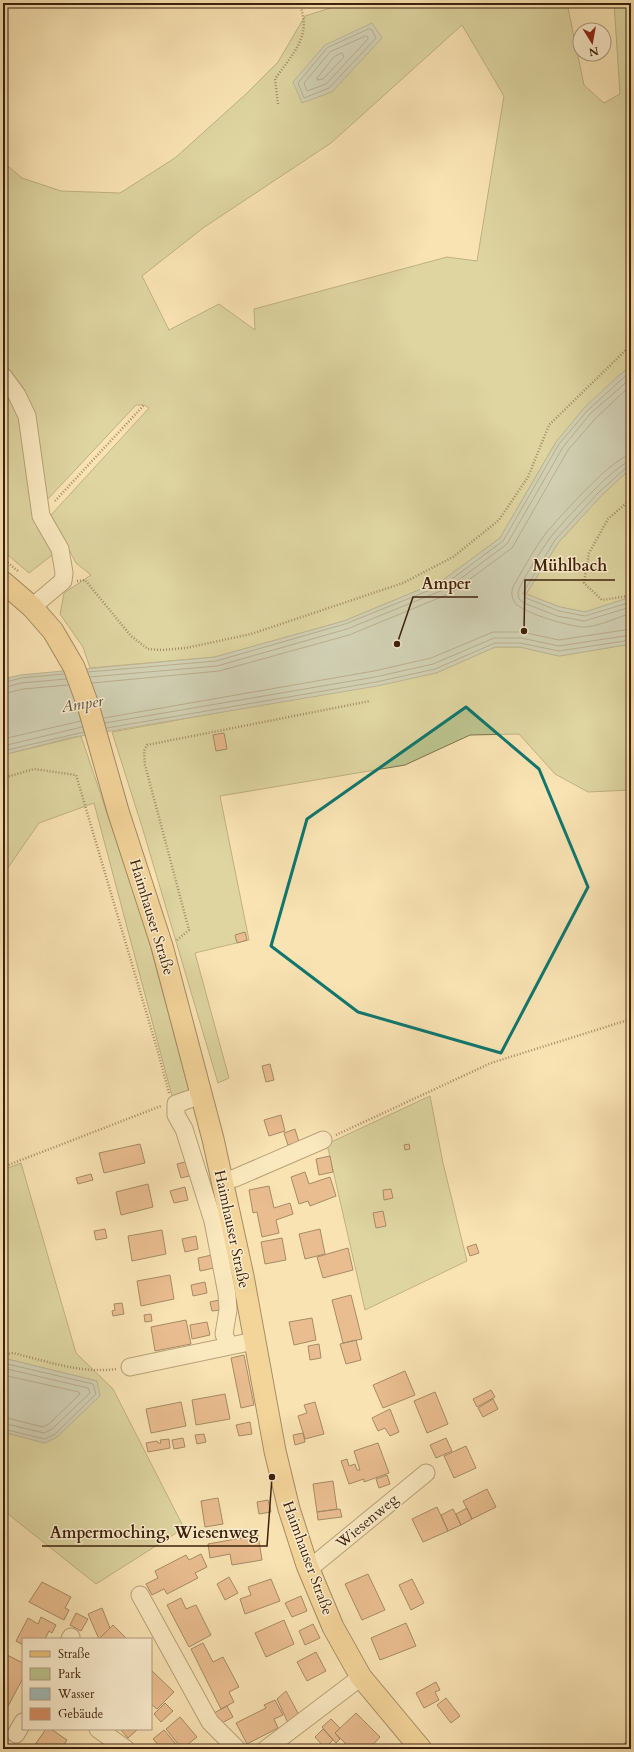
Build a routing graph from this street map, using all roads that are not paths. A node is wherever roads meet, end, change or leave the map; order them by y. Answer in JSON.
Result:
{"nodes":[{"id":1,"x":3,"y":376,"type":"edge"},
{"id":2,"x":3,"y":582,"type":"edge"},
{"id":3,"x":32,"y":606,"type":"junction"},
{"id":4,"x":201,"y":1095,"type":"junction"},
{"id":5,"x":323,"y":1140,"type":"road end"},
{"id":6,"x":222,"y":1181,"type":"junction"},
{"id":7,"x":254,"y":1341,"type":"junction"},
{"id":8,"x":228,"y":1346,"type":"junction"},
{"id":9,"x":130,"y":1367,"type":"road end"},
{"id":10,"x":426,"y":1473,"type":"dead end"},
{"id":11,"x":307,"y":1565,"type":"junction"},
{"id":12,"x":140,"y":1595,"type":"dead end"},
{"id":13,"x":361,"y":1677,"type":"junction"},
{"id":14,"x":99,"y":1730,"type":"edge"},
{"id":15,"x":126,"y":1749,"type":"edge"},
{"id":16,"x":237,"y":1749,"type":"edge"},
{"id":17,"x":266,"y":1749,"type":"edge"},
{"id":18,"x":422,"y":1749,"type":"edge"}],
"edges":[{"from":1,"to":3,"type":"street"},
{"from":2,"to":3,"type":"main road","name":"Haimhauser Straße"},
{"from":3,"to":4,"type":"main road","name":"Haimhauser Straße"},
{"from":4,"to":6,"type":"main road","name":"Haimhauser Straße"},
{"from":4,"to":8,"type":"street","name":"Haimhauser Straße"},
{"from":5,"to":6,"type":"street"},
{"from":6,"to":7,"type":"main road","name":"Haimhauser Straße"},
{"from":7,"to":8,"type":"street"},
{"from":7,"to":11,"type":"main road","name":"Haimhauser Straße"},
{"from":8,"to":9,"type":"street"},
{"from":10,"to":11,"type":"street","name":"Wiesenweg"},
{"from":11,"to":13,"type":"main road","name":"Haimhauser Straße"},
{"from":12,"to":16,"type":"street"},
{"from":13,"to":17,"type":"street"},
{"from":13,"to":18,"type":"main road","name":"Haimhauser Straße"},
{"from":14,"to":15,"type":"street"}]}
